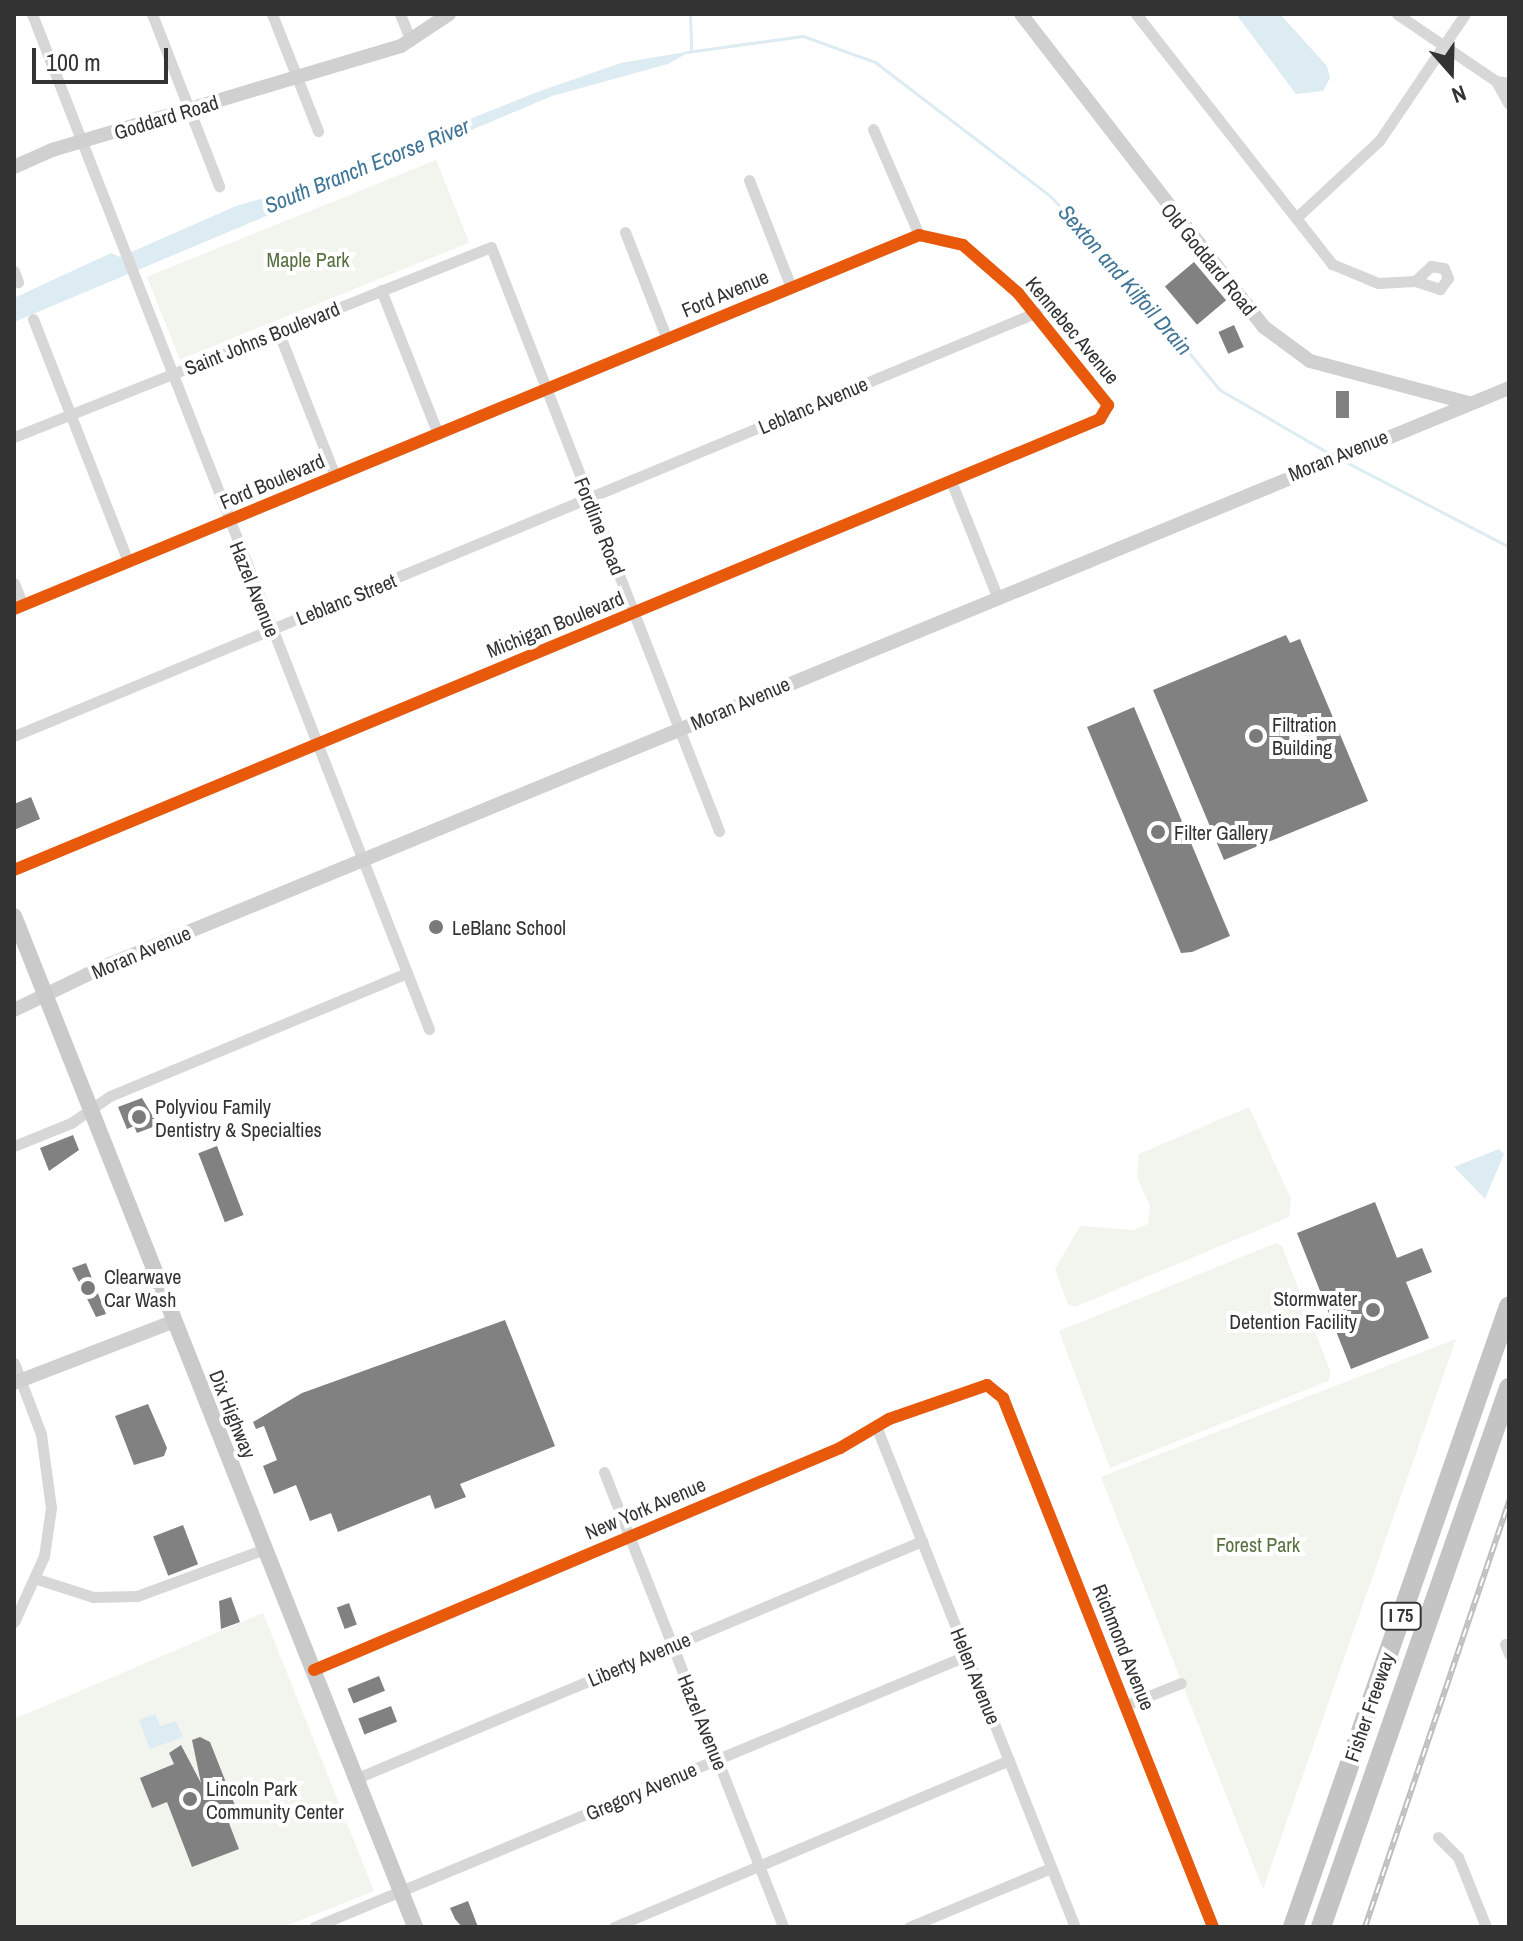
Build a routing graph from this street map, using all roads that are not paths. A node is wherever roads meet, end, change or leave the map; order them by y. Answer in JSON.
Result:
{"nodes":[{"id":1,"x":32,"y":14,"type":"edge"},
{"id":2,"x":152,"y":14,"type":"edge"},
{"id":3,"x":272,"y":14,"type":"edge"},
{"id":4,"x":400,"y":14,"type":"edge"},
{"id":5,"x":449,"y":14,"type":"edge"},
{"id":6,"x":1021,"y":14,"type":"edge"},
{"id":7,"x":1136,"y":14,"type":"edge"},
{"id":8,"x":1397,"y":14,"type":"edge"},
{"id":9,"x":1465,"y":14,"type":"edge"},
{"id":10,"x":411,"y":41,"type":"junction"},
{"id":11,"x":1444,"y":46,"type":"junction"},
{"id":12,"x":297,"y":77,"type":"junction"},
{"id":13,"x":1496,"y":81,"type":"junction"},
{"id":14,"x":1509,"y":83,"type":"edge"},
{"id":15,"x":1509,"y":104,"type":"edge"},
{"id":16,"x":189,"y":109,"type":"junction"},
{"id":17,"x":873,"y":129,"type":"dead end"},
{"id":18,"x":318,"y":131,"type":"dead end"},
{"id":19,"x":83,"y":142,"type":"junction"},
{"id":20,"x":14,"y":167,"type":"edge"},
{"id":21,"x":749,"y":180,"type":"dead end"},
{"id":22,"x":219,"y":186,"type":"dead end"},
{"id":23,"x":1296,"y":218,"type":"junction"},
{"id":24,"x":625,"y":232,"type":"dead end"},
{"id":25,"x":919,"y":235,"type":"junction"},
{"id":26,"x":499,"y":265,"type":"joint"},
{"id":27,"x":1415,"y":281,"type":"dead end"},
{"id":28,"x":791,"y":287,"type":"junction"},
{"id":29,"x":381,"y":290,"type":"junction"},
{"id":30,"x":1037,"y":312,"type":"junction"},
{"id":31,"x":33,"y":319,"type":"dead end"},
{"id":32,"x":278,"y":331,"type":"junction"},
{"id":33,"x":667,"y":339,"type":"junction"},
{"id":34,"x":175,"y":373,"type":"junction"},
{"id":35,"x":1509,"y":388,"type":"edge"},
{"id":36,"x":546,"y":389,"type":"junction"},
{"id":37,"x":1469,"y":403,"type":"junction"},
{"id":38,"x":1108,"y":410,"type":"joint"},
{"id":39,"x":70,"y":414,"type":"junction"},
{"id":40,"x":438,"y":434,"type":"junction"},
{"id":41,"x":14,"y":437,"type":"edge"},
{"id":42,"x":335,"y":476,"type":"junction"},
{"id":43,"x":951,"y":481,"type":"junction"},
{"id":44,"x":589,"y":499,"type":"junction"},
{"id":45,"x":230,"y":521,"type":"junction"},
{"id":46,"x":128,"y":562,"type":"junction"},
{"id":47,"x":14,"y":583,"type":"edge"},
{"id":48,"x":997,"y":596,"type":"junction"},
{"id":49,"x":18,"y":607,"type":"edge"},
{"id":50,"x":634,"y":613,"type":"junction"},
{"id":51,"x":272,"y":629,"type":"junction"},
{"id":52,"x":680,"y":728,"type":"junction"},
{"id":53,"x":14,"y":736,"type":"edge"},
{"id":54,"x":317,"y":744,"type":"junction"},
{"id":55,"x":719,"y":831,"type":"dead end"},
{"id":56,"x":362,"y":859,"type":"junction"},
{"id":57,"x":14,"y":870,"type":"edge"},
{"id":58,"x":14,"y":916,"type":"edge"},
{"id":59,"x":407,"y":973,"type":"junction"},
{"id":60,"x":47,"y":996,"type":"junction"},
{"id":61,"x":14,"y":1010,"type":"edge"},
{"id":62,"x":429,"y":1029,"type":"dead end"},
{"id":63,"x":92,"y":1108,"type":"junction"},
{"id":64,"x":14,"y":1146,"type":"edge"},
{"id":65,"x":1509,"y":1306,"type":"edge"},
{"id":66,"x":175,"y":1321,"type":"junction"},
{"id":67,"x":14,"y":1363,"type":"edge"},
{"id":68,"x":17,"y":1382,"type":"edge"},
{"id":69,"x":991,"y":1386,"type":"joint"},
{"id":70,"x":1509,"y":1388,"type":"edge"},
{"id":71,"x":876,"y":1426,"type":"junction"},
{"id":72,"x":604,"y":1472,"type":"dead end"},
{"id":73,"x":629,"y":1537,"type":"junction"},
{"id":74,"x":922,"y":1541,"type":"junction"},
{"id":75,"x":265,"y":1549,"type":"junction"},
{"id":76,"x":37,"y":1579,"type":"junction"},
{"id":77,"x":14,"y":1622,"type":"edge"},
{"id":78,"x":672,"y":1645,"type":"junction"},
{"id":79,"x":968,"y":1655,"type":"junction"},
{"id":80,"x":314,"y":1670,"type":"junction"},
{"id":81,"x":1181,"y":1683,"type":"dead end"},
{"id":82,"x":1126,"y":1705,"type":"junction"},
{"id":83,"x":718,"y":1759,"type":"junction"},
{"id":84,"x":1009,"y":1760,"type":"junction"},
{"id":85,"x":357,"y":1778,"type":"junction"},
{"id":86,"x":1438,"y":1837,"type":"dead end"},
{"id":87,"x":759,"y":1865,"type":"junction"},
{"id":88,"x":1051,"y":1868,"type":"junction"},
{"id":89,"x":402,"y":1892,"type":"junction"},
{"id":90,"x":314,"y":1927,"type":"edge"},
{"id":91,"x":415,"y":1927,"type":"edge"},
{"id":92,"x":614,"y":1927,"type":"edge"},
{"id":93,"x":783,"y":1927,"type":"edge"},
{"id":94,"x":909,"y":1927,"type":"edge"},
{"id":95,"x":1075,"y":1927,"type":"edge"},
{"id":96,"x":1213,"y":1927,"type":"edge"},
{"id":97,"x":1293,"y":1927,"type":"edge"},
{"id":98,"x":1321,"y":1927,"type":"edge"},
{"id":99,"x":1486,"y":1927,"type":"edge"}],
"edges":[{"from":1,"to":19,"type":"street","name":"Hazel Avenue"},
{"from":2,"to":16,"type":"street"},
{"from":3,"to":12,"type":"street"},
{"from":4,"to":10,"type":"street"},
{"from":5,"to":10,"type":"main road"},
{"from":6,"to":37,"type":"main road","name":"Old Goddard Road"},
{"from":7,"to":23,"type":"street"},
{"from":8,"to":11,"type":"street"},
{"from":9,"to":11,"type":"street"},
{"from":10,"to":12,"type":"main road","name":"Goddard Road"},
{"from":11,"to":13,"type":"street"},
{"from":11,"to":23,"type":"street"},
{"from":12,"to":16,"type":"main road","name":"Goddard Road"},
{"from":12,"to":18,"type":"street"},
{"from":13,"to":14,"type":"street"},
{"from":13,"to":15,"type":"street"},
{"from":16,"to":19,"type":"main road","name":"Goddard Road"},
{"from":16,"to":22,"type":"street"},
{"from":17,"to":25,"type":"street"},
{"from":19,"to":20,"type":"main road","name":"Goddard Road"},
{"from":19,"to":34,"type":"street","name":"Hazel Avenue"},
{"from":21,"to":28,"type":"street"},
{"from":23,"to":27,"type":"street"},
{"from":24,"to":33,"type":"street"},
{"from":25,"to":28,"type":"street","name":"Ford Avenue"},
{"from":25,"to":30,"type":"street","name":"Kennebec Avenue"},
{"from":26,"to":29,"type":"street","name":"Saint Johns Boulevard"},
{"from":26,"to":36,"type":"street","name":"Fordline Road"},
{"from":28,"to":33,"type":"street","name":"Ford Avenue"},
{"from":29,"to":32,"type":"street","name":"Saint Johns Boulevard"},
{"from":29,"to":40,"type":"street"},
{"from":30,"to":38,"type":"street","name":"Kennebec Avenue"},
{"from":30,"to":44,"type":"street","name":"Leblanc Avenue"},
{"from":31,"to":39,"type":"street"},
{"from":32,"to":34,"type":"street","name":"Saint Johns Boulevard"},
{"from":32,"to":42,"type":"street"},
{"from":33,"to":36,"type":"street","name":"Ford Avenue"},
{"from":34,"to":39,"type":"street","name":"Saint Johns Boulevard"},
{"from":34,"to":45,"type":"street","name":"Hazel Avenue"},
{"from":35,"to":37,"type":"main road"},
{"from":36,"to":40,"type":"street","name":"Ford Boulevard"},
{"from":36,"to":44,"type":"street","name":"Fordline Road"},
{"from":37,"to":48,"type":"main road","name":"Moran Avenue"},
{"from":38,"to":43,"type":"street","name":"Michigan Boulevard"},
{"from":39,"to":41,"type":"street","name":"Saint Johns Boulevard"},
{"from":39,"to":46,"type":"street"},
{"from":40,"to":42,"type":"street","name":"Ford Boulevard"},
{"from":42,"to":45,"type":"street","name":"Ford Boulevard"},
{"from":43,"to":48,"type":"street"},
{"from":43,"to":50,"type":"street","name":"Michigan Boulevard"},
{"from":44,"to":50,"type":"street","name":"Fordline Road"},
{"from":44,"to":51,"type":"street","name":"Leblanc Street"},
{"from":45,"to":46,"type":"street","name":"Ford Boulevard"},
{"from":45,"to":51,"type":"street","name":"Hazel Avenue"},
{"from":46,"to":49,"type":"street","name":"Ford Boulevard"},
{"from":47,"to":49,"type":"street"},
{"from":48,"to":52,"type":"main road","name":"Moran Avenue"},
{"from":50,"to":52,"type":"street","name":"Fordline Road"},
{"from":50,"to":54,"type":"street","name":"Michigan Boulevard"},
{"from":51,"to":53,"type":"street","name":"Leblanc Street"},
{"from":51,"to":54,"type":"street","name":"Hazel Avenue"},
{"from":52,"to":55,"type":"street","name":"Fordline Road"},
{"from":52,"to":56,"type":"main road","name":"Moran Avenue"},
{"from":54,"to":56,"type":"street","name":"Hazel Avenue"},
{"from":54,"to":57,"type":"street","name":"Michigan Boulevard"},
{"from":56,"to":59,"type":"street","name":"Hazel Avenue"},
{"from":56,"to":60,"type":"main road","name":"Moran Avenue"},
{"from":58,"to":60,"type":"main road","name":"Dix Highway"},
{"from":59,"to":62,"type":"street","name":"Hazel Avenue"},
{"from":59,"to":63,"type":"street"},
{"from":60,"to":61,"type":"main road","name":"Moran Avenue"},
{"from":60,"to":63,"type":"main road","name":"Dix Highway"},
{"from":63,"to":64,"type":"street"},
{"from":63,"to":66,"type":"main road","name":"Dix Highway"},
{"from":65,"to":97,"type":"highway","name":"Fisher Freeway","number":"I 75"},
{"from":66,"to":68,"type":"main road"},
{"from":66,"to":75,"type":"main road","name":"Dix Highway"},
{"from":67,"to":68,"type":"street"},
{"from":68,"to":76,"type":"street"},
{"from":69,"to":71,"type":"street","name":"New York Avenue"},
{"from":69,"to":82,"type":"street","name":"Richmond Avenue"},
{"from":70,"to":98,"type":"highway","name":"Fisher Freeway","number":"I 75"},
{"from":71,"to":73,"type":"street","name":"New York Avenue"},
{"from":71,"to":74,"type":"street","name":"Helen Avenue"},
{"from":72,"to":73,"type":"street","name":"Hazel Avenue"},
{"from":73,"to":78,"type":"street","name":"Hazel Avenue"},
{"from":73,"to":80,"type":"street","name":"New York Avenue"},
{"from":74,"to":78,"type":"street","name":"Liberty Avenue"},
{"from":74,"to":79,"type":"street","name":"Helen Avenue"},
{"from":75,"to":76,"type":"street"},
{"from":75,"to":80,"type":"main road","name":"Dix Highway"},
{"from":76,"to":77,"type":"street"},
{"from":78,"to":83,"type":"street","name":"Hazel Avenue"},
{"from":78,"to":85,"type":"street","name":"Liberty Avenue"},
{"from":79,"to":83,"type":"street","name":"Gregory Avenue"},
{"from":79,"to":84,"type":"street","name":"Helen Avenue"},
{"from":80,"to":85,"type":"main road","name":"Dix Highway"},
{"from":81,"to":82,"type":"street"},
{"from":82,"to":96,"type":"street","name":"Richmond Avenue"},
{"from":83,"to":87,"type":"street","name":"Hazel Avenue"},
{"from":83,"to":89,"type":"street","name":"Gregory Avenue"},
{"from":84,"to":87,"type":"street"},
{"from":84,"to":88,"type":"street","name":"Helen Avenue"},
{"from":85,"to":89,"type":"main road","name":"Dix Highway"},
{"from":86,"to":99,"type":"street"},
{"from":87,"to":92,"type":"street"},
{"from":87,"to":93,"type":"street","name":"Hazel Avenue"},
{"from":88,"to":94,"type":"street"},
{"from":88,"to":95,"type":"street","name":"Helen Avenue"},
{"from":89,"to":90,"type":"street","name":"Gregory Avenue"},
{"from":89,"to":91,"type":"main road","name":"Dix Highway"}]}
